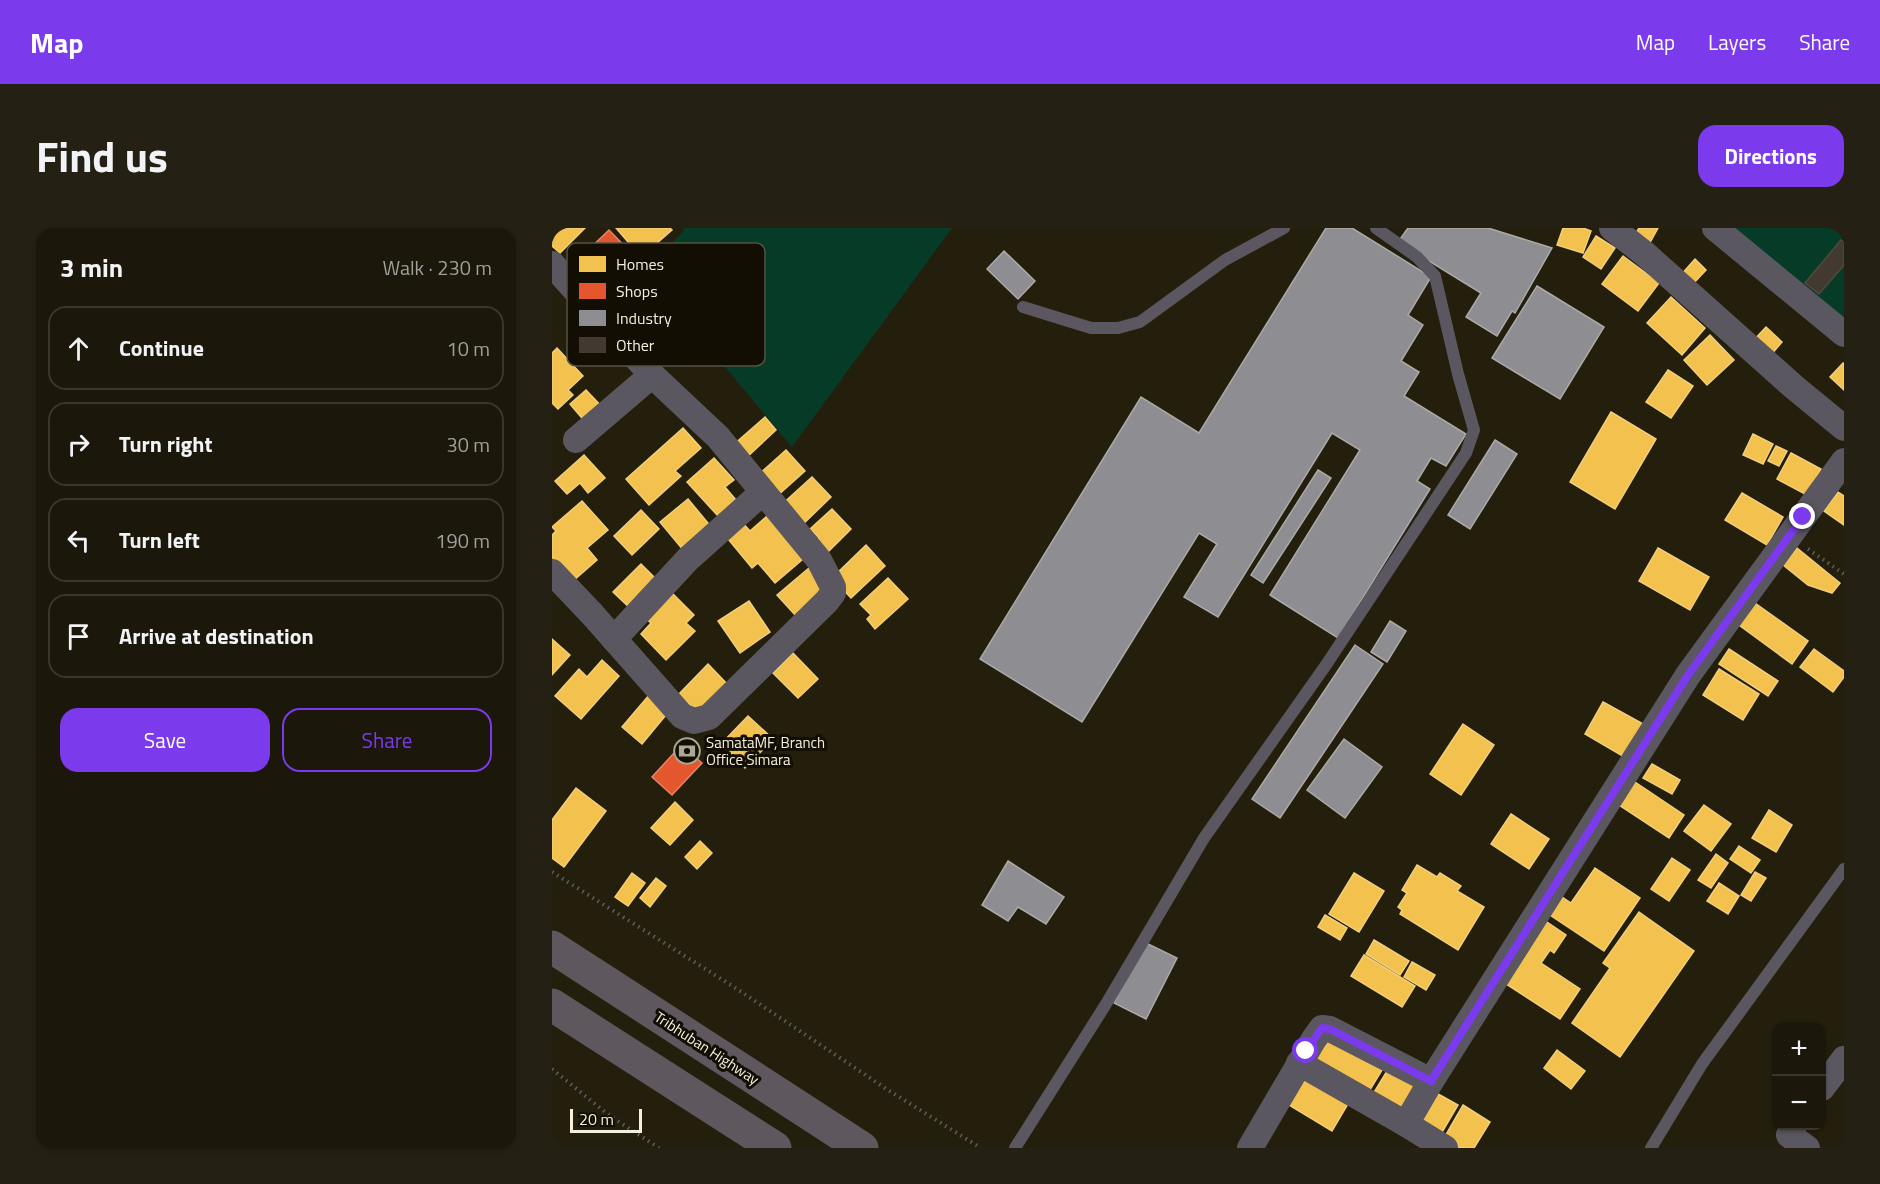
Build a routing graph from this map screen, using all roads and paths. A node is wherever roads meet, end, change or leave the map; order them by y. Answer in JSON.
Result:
{"nodes":[{"id":1,"x":1284,"y":228,"type":"edge"},
{"id":2,"x":1376,"y":228,"type":"edge"},
{"id":3,"x":1612,"y":228,"type":"edge"},
{"id":4,"x":1715,"y":228,"type":"edge"},
{"id":5,"x":552,"y":264,"type":"edge"},
{"id":6,"x":567,"y":281,"type":"edge"},
{"id":7,"x":1023,"y":307,"type":"dead end"},
{"id":8,"x":1844,"y":334,"type":"edge"},
{"id":9,"x":644,"y":366,"type":"edge"},
{"id":10,"x":652,"y":375,"type":"junction"},
{"id":11,"x":1844,"y":428,"type":"edge"},
{"id":12,"x":576,"y":440,"type":"dead end"},
{"id":13,"x":1844,"y":462,"type":"edge"},
{"id":14,"x":762,"y":492,"type":"junction"},
{"id":15,"x":1789,"y":536,"type":"junction"},
{"id":16,"x":552,"y":572,"type":"edge"},
{"id":17,"x":1844,"y":574,"type":"edge"},
{"id":18,"x":614,"y":639,"type":"junction"},
{"id":19,"x":1844,"y":869,"type":"edge"},
{"id":20,"x":552,"y":872,"type":"edge"},
{"id":21,"x":552,"y":947,"type":"edge"},
{"id":22,"x":552,"y":1005,"type":"edge"},
{"id":23,"x":1844,"y":1059,"type":"edge"},
{"id":24,"x":1299,"y":1063,"type":"junction"},
{"id":25,"x":552,"y":1069,"type":"edge"},
{"id":26,"x":1431,"y":1081,"type":"junction"},
{"id":27,"x":1826,"y":1082,"type":"edge"},
{"id":28,"x":1406,"y":1124,"type":"junction"},
{"id":29,"x":659,"y":1148,"type":"edge"},
{"id":30,"x":775,"y":1148,"type":"edge"},
{"id":31,"x":862,"y":1148,"type":"edge"},
{"id":32,"x":981,"y":1148,"type":"edge"},
{"id":33,"x":1015,"y":1148,"type":"edge"},
{"id":34,"x":1250,"y":1148,"type":"edge"},
{"id":35,"x":1445,"y":1148,"type":"edge"},
{"id":36,"x":1651,"y":1148,"type":"edge"}],
"edges":[{"from":1,"to":7,"type":"lane"},
{"from":2,"to":33,"type":"lane"},
{"from":3,"to":11,"type":"street"},
{"from":4,"to":8,"type":"street"},
{"from":5,"to":6,"type":"street"},
{"from":9,"to":10,"type":"street"},
{"from":10,"to":12,"type":"street"},
{"from":10,"to":14,"type":"street"},
{"from":13,"to":15,"type":"street"},
{"from":14,"to":18,"type":"street"},
{"from":14,"to":18,"type":"street"},
{"from":15,"to":17,"type":"path"},
{"from":15,"to":26,"type":"street"},
{"from":16,"to":18,"type":"street"},
{"from":19,"to":36,"type":"lane"},
{"from":20,"to":32,"type":"path"},
{"from":21,"to":31,"type":"highway","name":"Tribhuban Highway"},
{"from":22,"to":30,"type":"highway"},
{"from":23,"to":27,"type":"street"},
{"from":24,"to":26,"type":"street"},
{"from":24,"to":28,"type":"street"},
{"from":24,"to":34,"type":"street"},
{"from":25,"to":29,"type":"path"},
{"from":26,"to":28,"type":"street"},
{"from":28,"to":35,"type":"street"}]}
